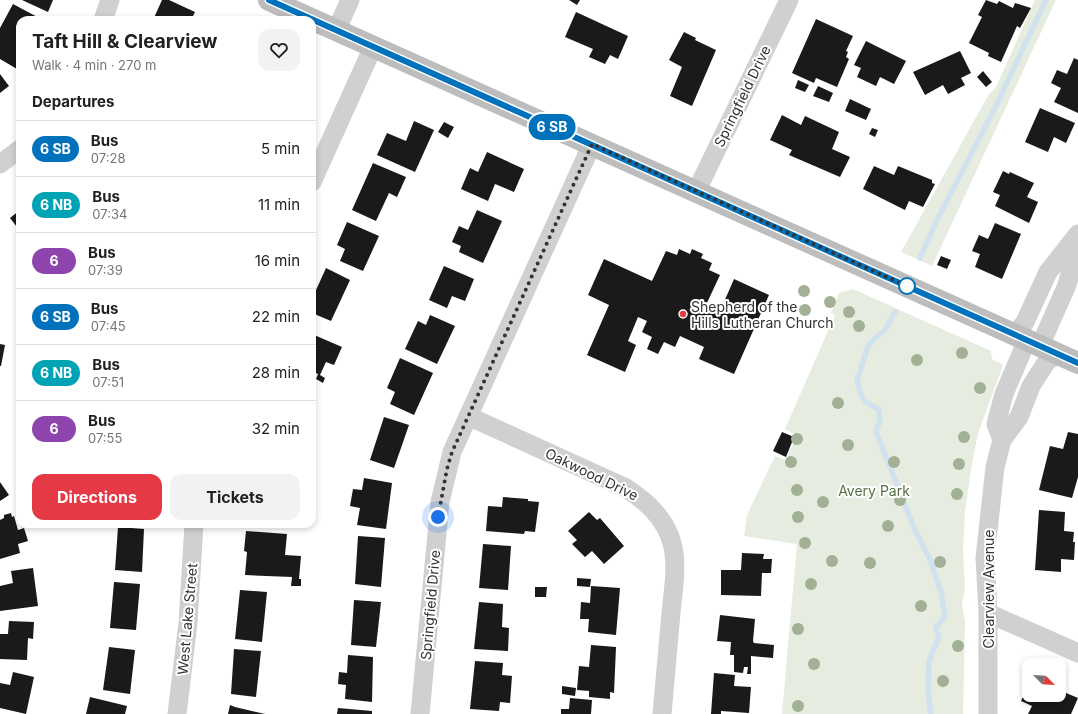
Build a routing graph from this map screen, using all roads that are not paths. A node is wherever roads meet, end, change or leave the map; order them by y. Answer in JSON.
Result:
{"nodes":[{"id":1,"x":110,"y":0,"type":"edge"},
{"id":2,"x":269,"y":0,"type":"edge"},
{"id":3,"x":350,"y":0,"type":"edge"},
{"id":4,"x":789,"y":0,"type":"edge"},
{"id":5,"x":104,"y":16,"type":"edge"},
{"id":6,"x":304,"y":16,"type":"edge"},
{"id":7,"x":316,"y":22,"type":"edge"},
{"id":8,"x":336,"y":31,"type":"junction"},
{"id":9,"x":373,"y":47,"type":"junction"},
{"id":10,"x":592,"y":144,"type":"junction"},
{"id":11,"x":16,"y":151,"type":"edge"},
{"id":12,"x":0,"y":164,"type":"edge"},
{"id":13,"x":316,"y":173,"type":"edge"},
{"id":14,"x":696,"y":192,"type":"junction"},
{"id":15,"x":1078,"y":234,"type":"edge"},
{"id":16,"x":1078,"y":243,"type":"edge"},
{"id":17,"x":1035,"y":344,"type":"junction"},
{"id":18,"x":1078,"y":363,"type":"edge"},
{"id":19,"x":468,"y":416,"type":"junction"},
{"id":20,"x":1002,"y":440,"type":"junction"},
{"id":21,"x":194,"y":528,"type":"edge"},
{"id":22,"x":988,"y":613,"type":"junction"},
{"id":23,"x":1078,"y":654,"type":"edge"},
{"id":24,"x":177,"y":714,"type":"edge"},
{"id":25,"x":420,"y":714,"type":"edge"},
{"id":26,"x":662,"y":714,"type":"edge"},
{"id":27,"x":988,"y":714,"type":"edge"}],
"edges":[{"from":1,"to":5,"type":"street"},
{"from":2,"to":6,"type":"main road"},
{"from":3,"to":8,"type":"street"},
{"from":4,"to":14,"type":"street","name":"Springfield Drive"},
{"from":7,"to":8,"type":"main road"},
{"from":8,"to":9,"type":"main road"},
{"from":9,"to":10,"type":"main road"},
{"from":9,"to":13,"type":"street"},
{"from":10,"to":14,"type":"main road"},
{"from":10,"to":19,"type":"street","name":"Springfield Drive"},
{"from":11,"to":12,"type":"street"},
{"from":14,"to":17,"type":"main road"},
{"from":15,"to":17,"type":"street","name":"Clearview Avenue"},
{"from":16,"to":17,"type":"street","name":"Clearview Avenue"},
{"from":17,"to":18,"type":"main road"},
{"from":17,"to":20,"type":"street","name":"Clearview Avenue"},
{"from":17,"to":20,"type":"street","name":"Clearview Avenue"},
{"from":19,"to":25,"type":"street","name":"Springfield Drive"},
{"from":19,"to":26,"type":"street","name":"Oakwood Drive"},
{"from":20,"to":22,"type":"street","name":"Clearview Avenue"},
{"from":21,"to":24,"type":"street","name":"West Lake Street"},
{"from":22,"to":23,"type":"street"},
{"from":22,"to":27,"type":"street","name":"Clearview Avenue"}]}
